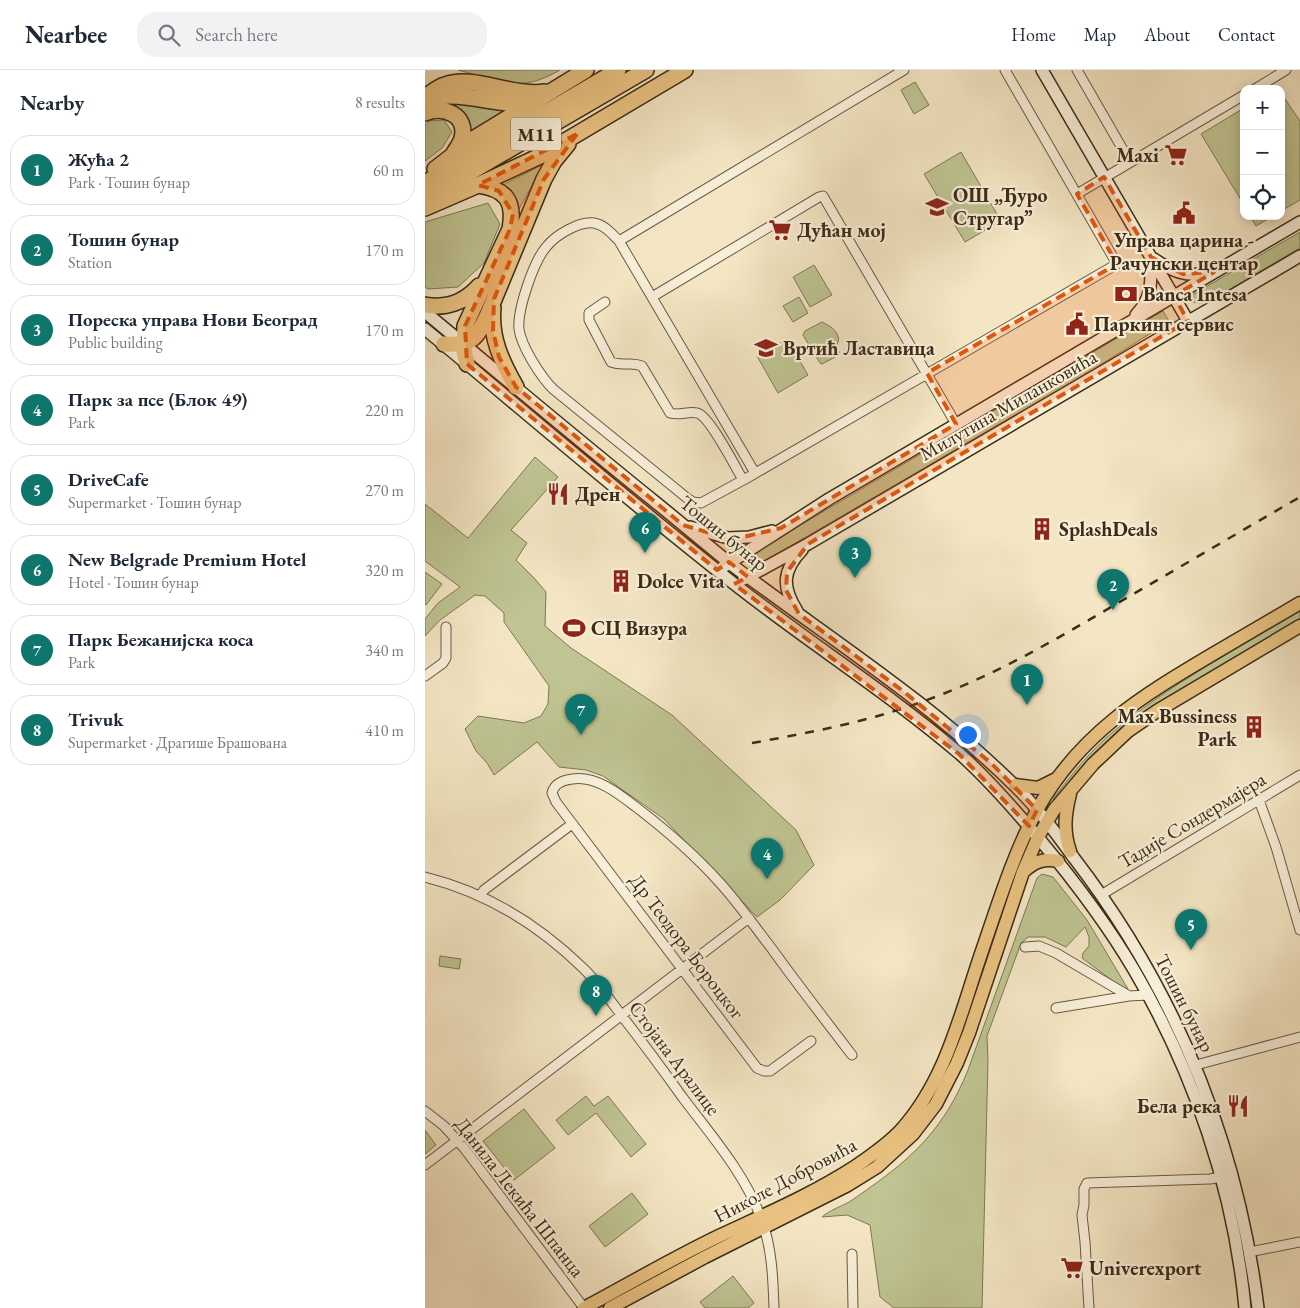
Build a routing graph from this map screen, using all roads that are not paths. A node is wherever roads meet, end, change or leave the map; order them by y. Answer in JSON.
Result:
{"nodes":[{"id":1,"x":586,"y":70,"type":"edge"},
{"id":2,"x":619,"y":70,"type":"edge"},
{"id":3,"x":646,"y":70,"type":"edge"},
{"id":4,"x":685,"y":70,"type":"edge"},
{"id":5,"x":904,"y":70,"type":"edge"},
{"id":6,"x":1005,"y":70,"type":"edge"},
{"id":7,"x":1042,"y":70,"type":"edge"},
{"id":8,"x":1077,"y":70,"type":"edge"},
{"id":9,"x":1286,"y":70,"type":"edge"},
{"id":10,"x":1262,"y":85,"type":"edge"},
{"id":11,"x":549,"y":91,"type":"junction"},
{"id":12,"x":1240,"y":97,"type":"edge"},
{"id":13,"x":425,"y":98,"type":"edge"},
{"id":14,"x":529,"y":104,"type":"junction"},
{"id":15,"x":425,"y":113,"type":"edge"},
{"id":16,"x":577,"y":134,"type":"junction"},
{"id":17,"x":454,"y":153,"type":"junction"},
{"id":18,"x":1130,"y":162,"type":"junction"},
{"id":19,"x":425,"y":176,"type":"edge"},
{"id":20,"x":1104,"y":177,"type":"junction"},
{"id":21,"x":425,"y":183,"type":"edge"},
{"id":22,"x":478,"y":185,"type":"junction"},
{"id":23,"x":1077,"y":194,"type":"junction"},
{"id":24,"x":425,"y":199,"type":"edge"},
{"id":25,"x":425,"y":208,"type":"edge"},
{"id":26,"x":1300,"y":222,"type":"edge"},
{"id":27,"x":619,"y":241,"type":"junction"},
{"id":28,"x":1300,"y":256,"type":"edge"},
{"id":29,"x":1151,"y":257,"type":"junction"},
{"id":30,"x":1214,"y":272,"type":"junction"},
{"id":31,"x":487,"y":278,"type":"junction"},
{"id":32,"x":1174,"y":296,"type":"junction"},
{"id":33,"x":651,"y":297,"type":"junction"},
{"id":34,"x":494,"y":299,"type":"junction"},
{"id":35,"x":605,"y":302,"type":"dead end"},
{"id":36,"x":425,"y":305,"type":"edge"},
{"id":37,"x":425,"y":312,"type":"edge"},
{"id":38,"x":1188,"y":321,"type":"junction"},
{"id":39,"x":1130,"y":322,"type":"junction"},
{"id":40,"x":425,"y":329,"type":"edge"},
{"id":41,"x":444,"y":344,"type":"junction"},
{"id":42,"x":464,"y":344,"type":"junction"},
{"id":43,"x":467,"y":364,"type":"junction"},
{"id":44,"x":927,"y":373,"type":"junction"},
{"id":45,"x":516,"y":387,"type":"junction"},
{"id":46,"x":956,"y":424,"type":"junction"},
{"id":47,"x":755,"y":473,"type":"junction"},
{"id":48,"x":743,"y":480,"type":"junction"},
{"id":49,"x":683,"y":525,"type":"junction"},
{"id":50,"x":781,"y":528,"type":"junction"},
{"id":51,"x":808,"y":544,"type":"junction"},
{"id":52,"x":729,"y":562,"type":"junction"},
{"id":53,"x":717,"y":570,"type":"junction"},
{"id":54,"x":748,"y":577,"type":"junction"},
{"id":55,"x":734,"y":584,"type":"junction"},
{"id":56,"x":1300,"y":603,"type":"edge"},
{"id":57,"x":799,"y":614,"type":"junction"},
{"id":58,"x":1300,"y":626,"type":"edge"},
{"id":59,"x":446,"y":627,"type":"dead end"},
{"id":60,"x":425,"y":676,"type":"edge"},
{"id":61,"x":1300,"y":775,"type":"edge"},
{"id":62,"x":1059,"y":778,"type":"junction"},
{"id":63,"x":1015,"y":785,"type":"junction"},
{"id":64,"x":1072,"y":789,"type":"junction"},
{"id":65,"x":1259,"y":800,"type":"junction"},
{"id":66,"x":1037,"y":810,"type":"junction"},
{"id":67,"x":1047,"y":821,"type":"junction"},
{"id":68,"x":573,"y":824,"type":"junction"},
{"id":69,"x":1029,"y":826,"type":"junction"},
{"id":70,"x":1038,"y":837,"type":"junction"},
{"id":71,"x":1069,"y":852,"type":"junction"},
{"id":72,"x":1058,"y":861,"type":"junction"},
{"id":73,"x":1023,"y":872,"type":"junction"},
{"id":74,"x":425,"y":877,"type":"edge"},
{"id":75,"x":1101,"y":895,"type":"junction"},
{"id":76,"x":480,"y":896,"type":"junction"},
{"id":77,"x":749,"y":918,"type":"junction"},
{"id":78,"x":1300,"y":930,"type":"edge"},
{"id":79,"x":1025,"y":947,"type":"dead end"},
{"id":80,"x":681,"y":969,"type":"junction"},
{"id":81,"x":1148,"y":995,"type":"junction"},
{"id":82,"x":1129,"y":996,"type":"junction"},
{"id":83,"x":1056,"y":1008,"type":"dead end"},
{"id":84,"x":621,"y":1015,"type":"junction"},
{"id":85,"x":1300,"y":1037,"type":"edge"},
{"id":86,"x":811,"y":1041,"type":"dead end"},
{"id":87,"x":852,"y":1055,"type":"dead end"},
{"id":88,"x":1196,"y":1065,"type":"junction"},
{"id":89,"x":425,"y":1111,"type":"edge"},
{"id":90,"x":457,"y":1140,"type":"junction"},
{"id":91,"x":425,"y":1165,"type":"edge"},
{"id":92,"x":1227,"y":1177,"type":"junction"},
{"id":93,"x":763,"y":1222,"type":"junction"},
{"id":94,"x":1300,"y":1242,"type":"edge"},
{"id":95,"x":1249,"y":1252,"type":"junction"},
{"id":96,"x":852,"y":1254,"type":"dead end"},
{"id":97,"x":584,"y":1308,"type":"edge"},
{"id":98,"x":610,"y":1308,"type":"edge"},
{"id":99,"x":774,"y":1308,"type":"edge"},
{"id":100,"x":853,"y":1308,"type":"edge"},
{"id":101,"x":1089,"y":1308,"type":"edge"},
{"id":102,"x":1245,"y":1308,"type":"edge"},
{"id":103,"x":1258,"y":1308,"type":"edge"}],
"edges":[{"from":1,"to":11,"type":"highway"},
{"from":2,"to":21,"type":"highway","number":"M11"},
{"from":3,"to":24,"type":"highway","number":"M11"},
{"from":4,"to":16,"type":"highway"},
{"from":5,"to":27,"type":"street"},
{"from":6,"to":23,"type":"street"},
{"from":7,"to":20,"type":"main road"},
{"from":8,"to":18,"type":"street"},
{"from":9,"to":10,"type":"street"},
{"from":11,"to":13,"type":"highway"},
{"from":11,"to":14,"type":"highway"},
{"from":12,"to":18,"type":"street"},
{"from":13,"to":14,"type":"highway"},
{"from":14,"to":17,"type":"highway"},
{"from":15,"to":17,"type":"highway"},
{"from":16,"to":22,"type":"highway"},
{"from":16,"to":34,"type":"highway"},
{"from":17,"to":19,"type":"highway"},
{"from":18,"to":20,"type":"street"},
{"from":20,"to":23,"type":"street"},
{"from":20,"to":29,"type":"main road"},
{"from":22,"to":25,"type":"highway"},
{"from":22,"to":31,"type":"highway"},
{"from":23,"to":44,"type":"street"},
{"from":26,"to":30,"type":"main road","name":"Милутина Миланковића"},
{"from":27,"to":33,"type":"street"},
{"from":27,"to":48,"type":"street"},
{"from":28,"to":38,"type":"main road","name":"Милутина Миланковића"},
{"from":29,"to":30,"type":"main road"},
{"from":29,"to":32,"type":"main road"},
{"from":29,"to":39,"type":"main road"},
{"from":30,"to":32,"type":"main road","name":"Милутина Миланковића"},
{"from":31,"to":36,"type":"highway"},
{"from":31,"to":42,"type":"highway"},
{"from":32,"to":38,"type":"main road"},
{"from":32,"to":39,"type":"main road","name":"Милутина Миланковића"},
{"from":33,"to":44,"type":"street","name":"Милутина Миланковића"},
{"from":33,"to":47,"type":"street"},
{"from":34,"to":42,"type":"highway"},
{"from":34,"to":45,"type":"highway"},
{"from":35,"to":48,"type":"street"},
{"from":37,"to":42,"type":"main road","name":"Тошин бунар"},
{"from":38,"to":51,"type":"main road","name":"Милутина Миланковића"},
{"from":39,"to":46,"type":"main road","name":"Милутина Миланковића"},
{"from":40,"to":41,"type":"main road","name":"Тошин бунар"},
{"from":41,"to":42,"type":"highway"},
{"from":41,"to":43,"type":"main road","name":"Тошин бунар"},
{"from":42,"to":43,"type":"highway"},
{"from":42,"to":45,"type":"main road","name":"Тошин бунар"},
{"from":43,"to":53,"type":"main road","name":"Тошин бунар"},
{"from":44,"to":46,"type":"street","name":"Милутина Миланковића"},
{"from":44,"to":47,"type":"street"},
{"from":45,"to":49,"type":"main road","name":"Тошин бунар"},
{"from":46,"to":50,"type":"main road","name":"Милутина Миланковића"},
{"from":47,"to":48,"type":"street"},
{"from":49,"to":50,"type":"main road"},
{"from":49,"to":52,"type":"main road","name":"Тошин бунар"},
{"from":50,"to":52,"type":"main road","name":"Милутина Миланковића"},
{"from":51,"to":54,"type":"main road","name":"Милутина Миланковића"},
{"from":51,"to":57,"type":"main road"},
{"from":52,"to":53,"type":"main road","name":"Милутина Миланковића"},
{"from":52,"to":54,"type":"main road","name":"Тошин бунар"},
{"from":53,"to":55,"type":"main road","name":"Тошин бунар"},
{"from":54,"to":55,"type":"main road","name":"Милутина Миланковића"},
{"from":54,"to":57,"type":"main road","name":"Тошин бунар"},
{"from":55,"to":69,"type":"main road","name":"Тошин бунар"},
{"from":56,"to":62,"type":"main road","name":"Николе Добровића"},
{"from":57,"to":63,"type":"main road","name":"Тошин бунар"},
{"from":58,"to":64,"type":"main road","name":"Николе Добровића"},
{"from":59,"to":60,"type":"street"},
{"from":61,"to":65,"type":"street","name":"Тадије Сондермајера"},
{"from":62,"to":63,"type":"main road"},
{"from":62,"to":66,"type":"main road","name":"Николе Добровића"},
{"from":63,"to":66,"type":"main road","name":"Тошин бунар"},
{"from":64,"to":67,"type":"main road","name":"Николе Добровића"},
{"from":64,"to":71,"type":"main road"},
{"from":65,"to":75,"type":"street","name":"Тадије Сондермајера"},
{"from":65,"to":78,"type":"street"},
{"from":66,"to":67,"type":"main road","name":"Тошин бунар"},
{"from":66,"to":69,"type":"main road","name":"Николе Добровића"},
{"from":67,"to":70,"type":"main road","name":"Николе Добровића"},
{"from":67,"to":71,"type":"main road","name":"Тошин бунар"},
{"from":68,"to":76,"type":"street"},
{"from":68,"to":77,"type":"street","name":"Др Теодора Бороцког"},
{"from":68,"to":80,"type":"street","name":"Др Теодора Бороцког"},
{"from":69,"to":70,"type":"main road","name":"Тошин бунар"},
{"from":69,"to":93,"type":"main road","name":"Николе Добровића"},
{"from":70,"to":72,"type":"main road","name":"Тошин бунар"},
{"from":70,"to":73,"type":"main road","name":"Николе Добровића"},
{"from":71,"to":75,"type":"main road","name":"Тошин бунар"},
{"from":72,"to":73,"type":"main road"},
{"from":72,"to":81,"type":"main road","name":"Тошин бунар"},
{"from":73,"to":93,"type":"main road","name":"Николе Добровића"},
{"from":74,"to":76,"type":"street","name":"Стојана Аралице"},
{"from":75,"to":88,"type":"main road","name":"Тошин бунар"},
{"from":76,"to":84,"type":"street","name":"Стојана Аралице"},
{"from":77,"to":80,"type":"street"},
{"from":77,"to":87,"type":"street"},
{"from":79,"to":82,"type":"street"},
{"from":80,"to":84,"type":"street"},
{"from":80,"to":86,"type":"street","name":"Др Теодора Бороцког"},
{"from":81,"to":82,"type":"street"},
{"from":81,"to":92,"type":"main road","name":"Тошин бунар"},
{"from":82,"to":83,"type":"street"},
{"from":84,"to":90,"type":"street"},
{"from":84,"to":93,"type":"street","name":"Стојана Аралице"},
{"from":85,"to":88,"type":"street"},
{"from":88,"to":92,"type":"main road","name":"Тошин бунар"},
{"from":89,"to":90,"type":"street","name":"Данила Лекића Шпанца"},
{"from":90,"to":91,"type":"street"},
{"from":90,"to":97,"type":"street","name":"Данила Лекића Шпанца"},
{"from":92,"to":95,"type":"main road","name":"Тошин бунар"},
{"from":92,"to":101,"type":"street"},
{"from":92,"to":102,"type":"main road","name":"Тошин бунар"},
{"from":93,"to":97,"type":"main road","name":"Николе Добровића"},
{"from":93,"to":98,"type":"main road","name":"Николе Добровића"},
{"from":93,"to":99,"type":"street","name":"Стојана Аралице"},
{"from":94,"to":95,"type":"street"},
{"from":95,"to":103,"type":"main road","name":"Тошин бунар"},
{"from":96,"to":100,"type":"street"}]}
